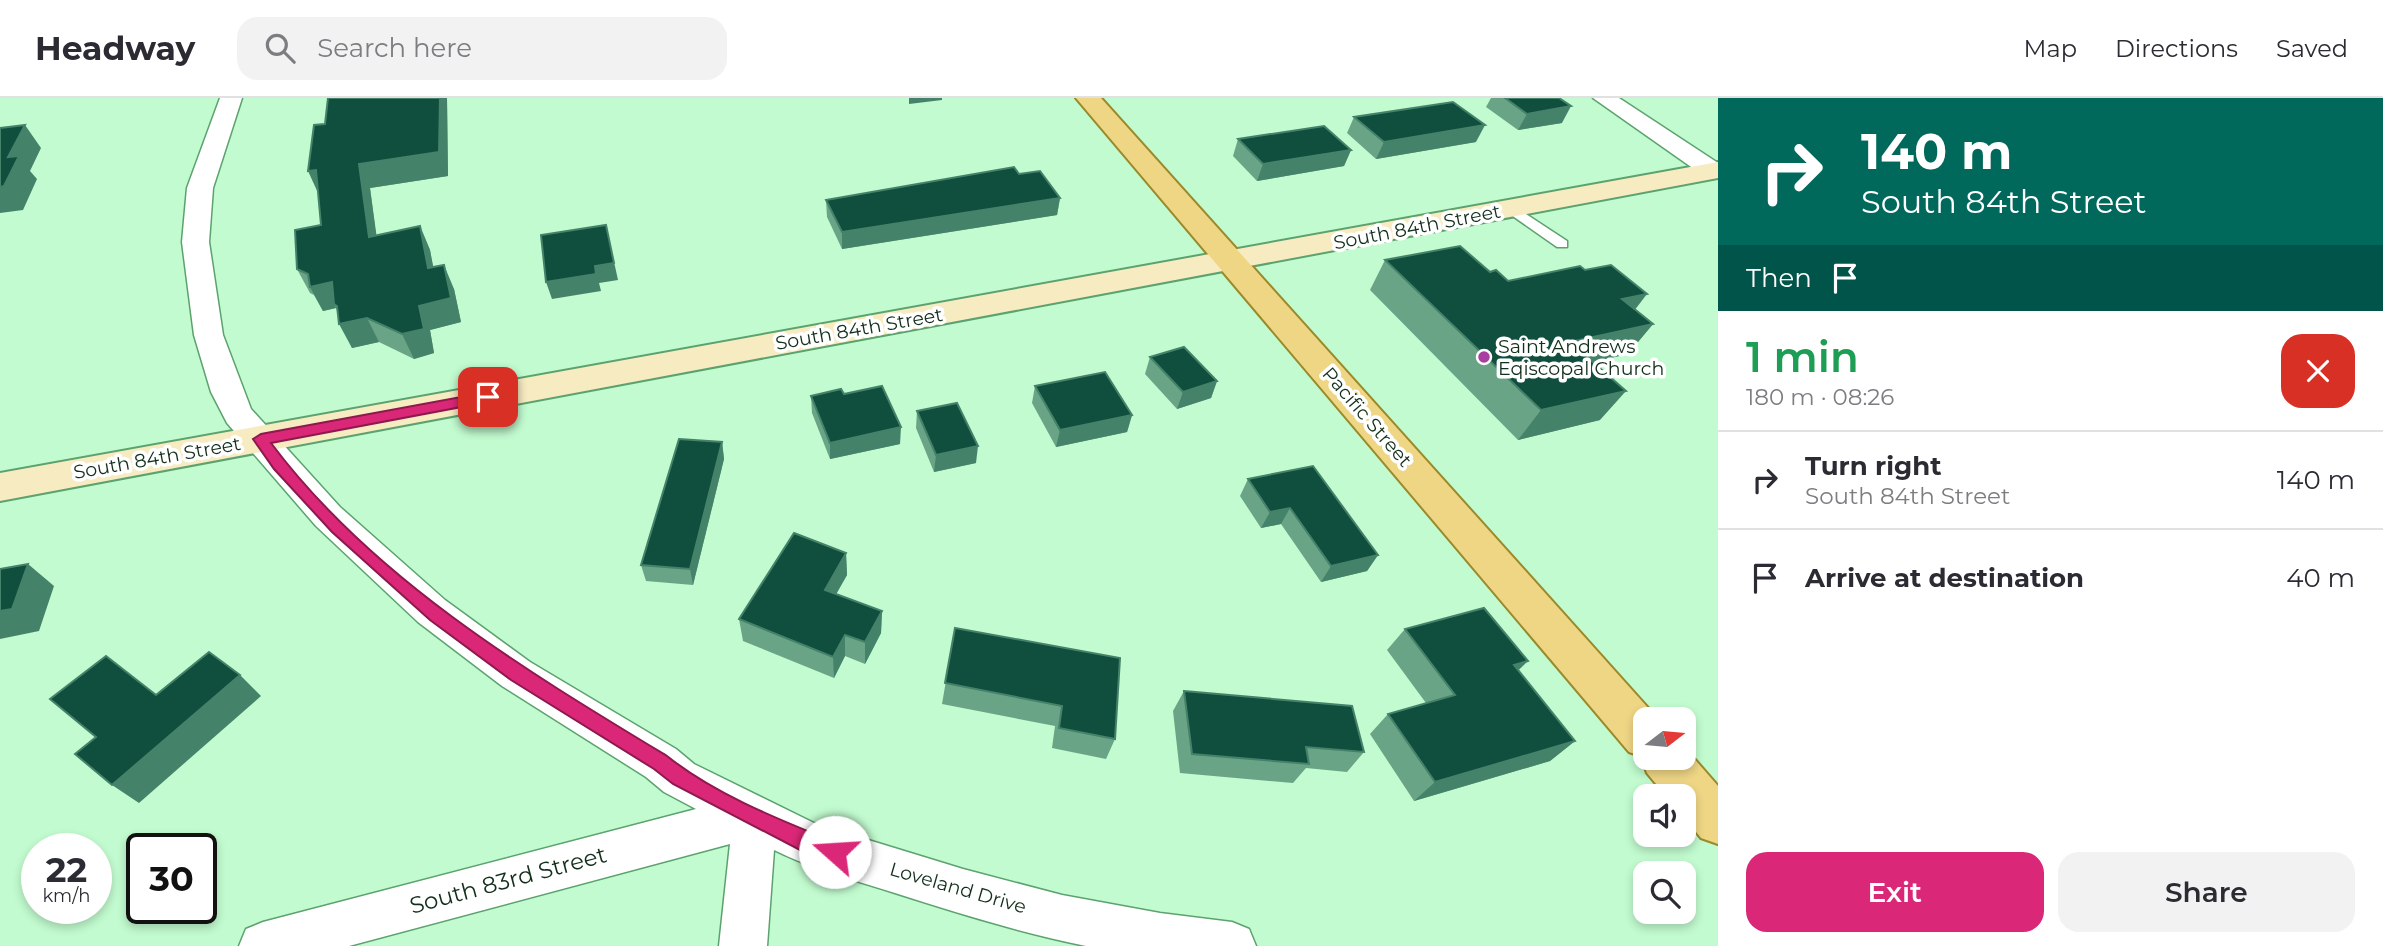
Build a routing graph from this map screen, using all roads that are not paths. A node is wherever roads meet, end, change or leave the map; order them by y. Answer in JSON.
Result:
{"nodes":[{"id":1,"x":231,"y":98,"type":"edge"},
{"id":2,"x":1088,"y":98,"type":"edge"},
{"id":3,"x":1604,"y":98,"type":"edge"},
{"id":4,"x":1716,"y":170,"type":"edge"},
{"id":5,"x":1512,"y":209,"type":"junction"},
{"id":6,"x":1562,"y":244,"type":"dead end"},
{"id":7,"x":1231,"y":262,"type":"junction"},
{"id":8,"x":261,"y":439,"type":"junction"},
{"id":9,"x":0,"y":487,"type":"edge"},
{"id":10,"x":1633,"y":723,"type":"edge"},
{"id":11,"x":1673,"y":770,"type":"edge"},
{"id":12,"x":754,"y":817,"type":"junction"},
{"id":13,"x":1718,"y":821,"type":"edge"},
{"id":14,"x":263,"y":946,"type":"edge"},
{"id":15,"x":743,"y":946,"type":"edge"},
{"id":16,"x":1232,"y":946,"type":"edge"}],
"edges":[{"from":1,"to":8,"type":"street","name":"Loveland Drive"},
{"from":2,"to":7,"type":"main road","name":"Pacific Street"},
{"from":3,"to":4,"type":"street"},
{"from":4,"to":5,"type":"main road","name":"South 84th Street"},
{"from":5,"to":6,"type":"lane"},
{"from":5,"to":7,"type":"main road","name":"South 84th Street"},
{"from":7,"to":8,"type":"main road","name":"South 84th Street"},
{"from":7,"to":10,"type":"main road","name":"Pacific Street"},
{"from":8,"to":9,"type":"main road","name":"South 84th Street"},
{"from":8,"to":12,"type":"street","name":"Loveland Drive"},
{"from":11,"to":13,"type":"main road"},
{"from":12,"to":14,"type":"street","name":"South 83rd Street"},
{"from":12,"to":15,"type":"street"},
{"from":12,"to":16,"type":"street","name":"Loveland Drive"}]}
